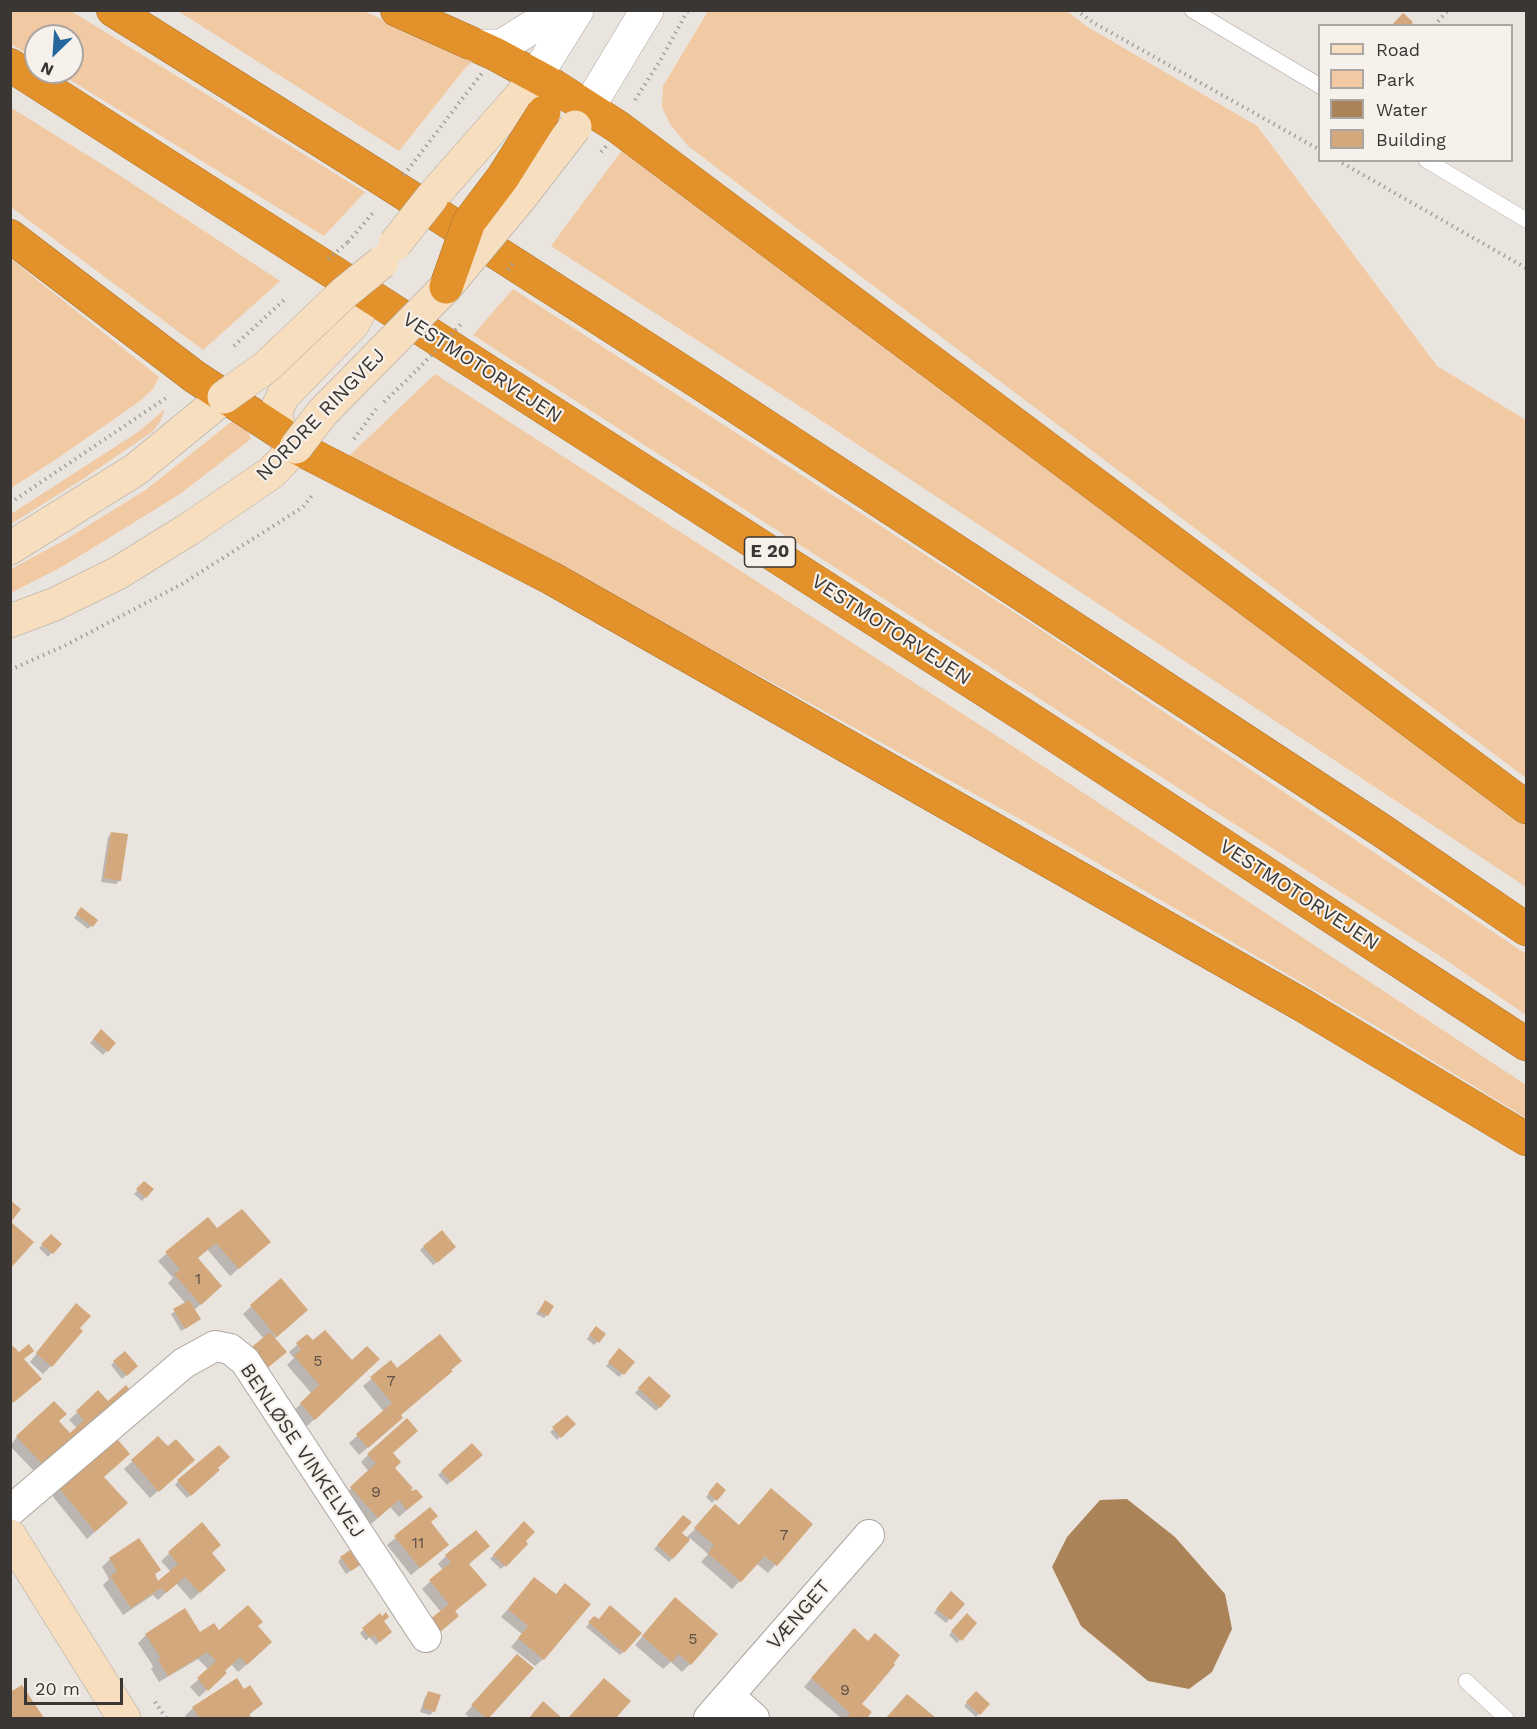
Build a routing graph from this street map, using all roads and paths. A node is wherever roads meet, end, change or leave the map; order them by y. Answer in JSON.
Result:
{"nodes":[{"id":1,"x":113,"y":10,"type":"edge"},
{"id":2,"x":397,"y":10,"type":"edge"},
{"id":3,"x":547,"y":10,"type":"edge"},
{"id":4,"x":577,"y":10,"type":"edge"},
{"id":5,"x":647,"y":10,"type":"edge"},
{"id":6,"x":688,"y":10,"type":"edge"},
{"id":7,"x":1076,"y":10,"type":"edge"},
{"id":8,"x":1192,"y":10,"type":"edge"},
{"id":9,"x":1448,"y":10,"type":"edge"},
{"id":10,"x":1436,"y":24,"type":"edge"},
{"id":11,"x":478,"y":59,"type":"junction"},
{"id":12,"x":10,"y":65,"type":"edge"},
{"id":13,"x":1318,"y":85,"type":"edge"},
{"id":14,"x":538,"y":93,"type":"junction"},
{"id":15,"x":582,"y":117,"type":"junction"},
{"id":16,"x":618,"y":127,"type":"junction"},
{"id":17,"x":1318,"y":149,"type":"edge"},
{"id":18,"x":1342,"y":162,"type":"edge"},
{"id":19,"x":1429,"y":162,"type":"edge"},
{"id":20,"x":402,"y":178,"type":"dead end"},
{"id":21,"x":366,"y":220,"type":"dead end"},
{"id":22,"x":1527,"y":220,"type":"edge"},
{"id":23,"x":10,"y":236,"type":"edge"},
{"id":24,"x":348,"y":242,"type":"dead end"},
{"id":25,"x":382,"y":262,"type":"junction"},
{"id":26,"x":1527,"y":268,"type":"edge"},
{"id":27,"x":446,"y":287,"type":"junction"},
{"id":28,"x":287,"y":298,"type":"dead end"},
{"id":29,"x":467,"y":317,"type":"dead end"},
{"id":30,"x":205,"y":370,"type":"junction"},
{"id":31,"x":225,"y":397,"type":"junction"},
{"id":32,"x":289,"y":440,"type":"junction"},
{"id":33,"x":342,"y":456,"type":"junction"},
{"id":34,"x":10,"y":503,"type":"edge"},
{"id":35,"x":10,"y":548,"type":"edge"},
{"id":36,"x":10,"y":621,"type":"edge"},
{"id":37,"x":10,"y":670,"type":"edge"},
{"id":38,"x":1527,"y":807,"type":"edge"},
{"id":39,"x":1527,"y":929,"type":"edge"},
{"id":40,"x":1527,"y":1044,"type":"edge"},
{"id":41,"x":1527,"y":1139,"type":"edge"},
{"id":42,"x":10,"y":1511,"type":"edge"},
{"id":43,"x":869,"y":1535,"type":"dead end"},
{"id":44,"x":10,"y":1536,"type":"edge"},
{"id":45,"x":426,"y":1637,"type":"dead end"},
{"id":46,"x":1466,"y":1681,"type":"dead end"},
{"id":47,"x":729,"y":1696,"type":"junction"},
{"id":48,"x":124,"y":1719,"type":"edge"},
{"id":49,"x":709,"y":1719,"type":"edge"},
{"id":50,"x":754,"y":1719,"type":"edge"},
{"id":51,"x":1506,"y":1719,"type":"edge"}],
"edges":[{"from":1,"to":39,"type":"highway"},
{"from":2,"to":11,"type":"highway"},
{"from":3,"to":11,"type":"street"},
{"from":4,"to":14,"type":"street"},
{"from":5,"to":15,"type":"street","name":"NORDRE RINGVEJ"},
{"from":6,"to":16,"type":"path"},
{"from":7,"to":17,"type":"path"},
{"from":8,"to":13,"type":"lane"},
{"from":9,"to":10,"type":"path"},
{"from":11,"to":14,"type":"highway"},
{"from":11,"to":20,"type":"path","bridge":true},
{"from":12,"to":40,"type":"highway","name":"VESTMOTORVEJEN","number":"E 20"},
{"from":14,"to":15,"type":"highway"},
{"from":14,"to":25,"type":"main road","bridge":true},
{"from":14,"to":27,"type":"highway","bridge":true},
{"from":15,"to":16,"type":"highway"},
{"from":15,"to":27,"type":"main road","name":"NORDRE RINGVEJ","bridge":true},
{"from":16,"to":38,"type":"highway"},
{"from":18,"to":26,"type":"path"},
{"from":19,"to":22,"type":"lane"},
{"from":21,"to":24,"type":"path"},
{"from":23,"to":30,"type":"highway"},
{"from":25,"to":31,"type":"main road","bridge":true},
{"from":25,"to":32,"type":"main road"},
{"from":27,"to":32,"type":"main road","name":"NORDRE RINGVEJ","bridge":true},
{"from":28,"to":30,"type":"path"},
{"from":29,"to":33,"type":"path","bridge":true},
{"from":30,"to":31,"type":"highway"},
{"from":30,"to":34,"type":"path"},
{"from":31,"to":32,"type":"highway"},
{"from":31,"to":35,"type":"main road"},
{"from":32,"to":33,"type":"highway"},
{"from":32,"to":36,"type":"main road","name":"NORDRE RINGVEJ"},
{"from":33,"to":37,"type":"path"},
{"from":33,"to":41,"type":"highway"},
{"from":42,"to":45,"type":"street","name":"BENLØSE VINKELVEJ"},
{"from":43,"to":47,"type":"street","name":"VÆNGET"},
{"from":44,"to":48,"type":"main road"},
{"from":46,"to":51,"type":"lane"},
{"from":47,"to":49,"type":"street","name":"VÆNGET"},
{"from":47,"to":50,"type":"street"}]}
